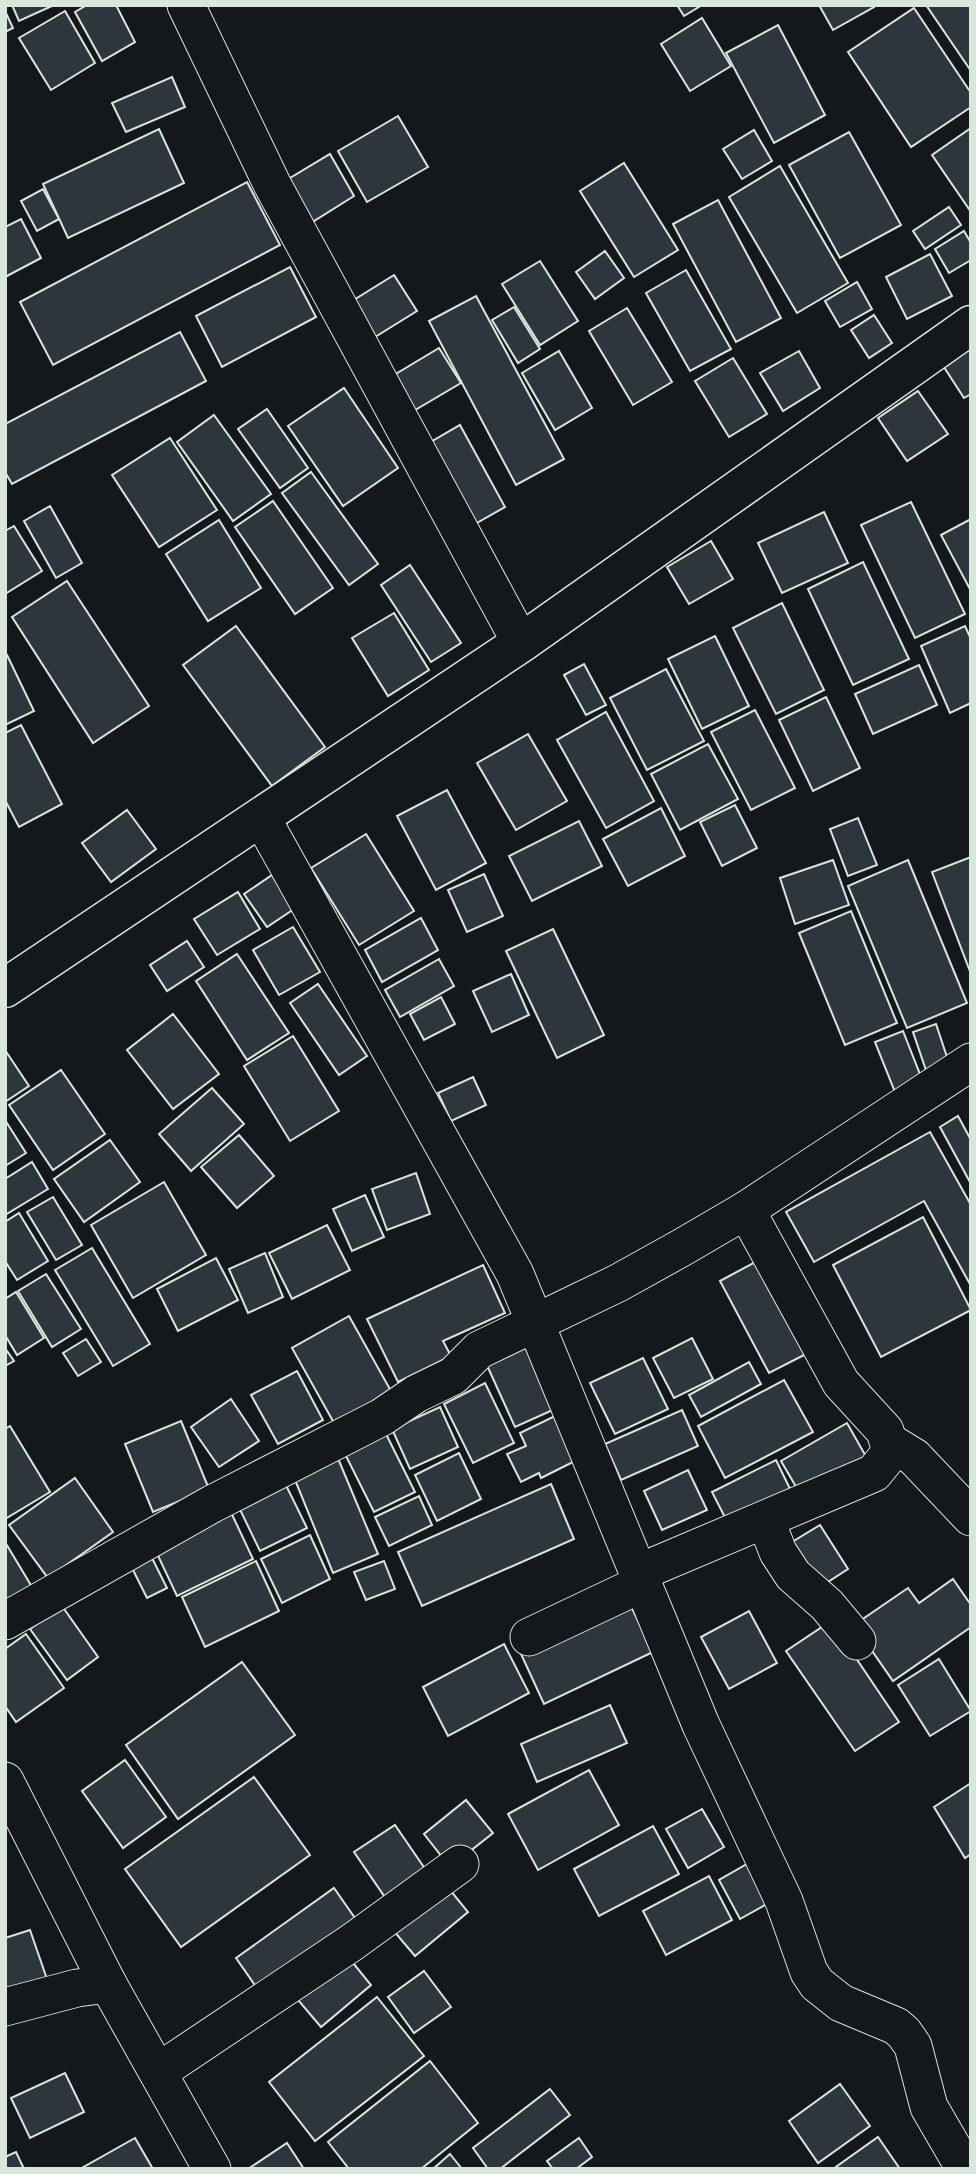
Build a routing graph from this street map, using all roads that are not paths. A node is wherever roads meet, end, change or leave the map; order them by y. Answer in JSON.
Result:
{"nodes":[{"id":1,"x":186,"y":5,"type":"edge"},
{"id":2,"x":971,"y":326,"type":"edge"},
{"id":3,"x":521,"y":643,"type":"junction"},
{"id":4,"x":261,"y":817,"type":"junction"},
{"id":5,"x":5,"y":988,"type":"edge"},
{"id":6,"x":971,"y":1062,"type":"edge"},
{"id":7,"x":746,"y":1210,"type":"junction"},
{"id":8,"x":537,"y":1322,"type":"junction"},
{"id":9,"x":891,"y":1443,"type":"junction"},
{"id":10,"x":971,"y":1517,"type":"edge"},
{"id":11,"x":766,"y":1521,"type":"junction"},
{"id":12,"x":640,"y":1578,"type":"junction"},
{"id":13,"x":5,"y":1621,"type":"edge"},
{"id":14,"x":528,"y":1637,"type":"dead end"},
{"id":15,"x":857,"y":1641,"type":"dead end"},
{"id":16,"x":5,"y":1781,"type":"edge"},
{"id":17,"x":460,"y":1864,"type":"dead end"},
{"id":18,"x":108,"y":1984,"type":"junction"},
{"id":19,"x":5,"y":2007,"type":"edge"},
{"id":20,"x":158,"y":2072,"type":"junction"},
{"id":21,"x":212,"y":2169,"type":"edge"},
{"id":22,"x":965,"y":2169,"type":"edge"}],
"edges":[{"from":1,"to":3,"type":"street"},
{"from":2,"to":3,"type":"main road"},
{"from":3,"to":4,"type":"main road"},
{"from":4,"to":5,"type":"main road"},
{"from":4,"to":8,"type":"street"},
{"from":6,"to":7,"type":"street"},
{"from":7,"to":8,"type":"street"},
{"from":7,"to":9,"type":"street"},
{"from":8,"to":12,"type":"street"},
{"from":8,"to":13,"type":"street"},
{"from":9,"to":10,"type":"street"},
{"from":9,"to":11,"type":"street"},
{"from":11,"to":12,"type":"street"},
{"from":11,"to":15,"type":"street"},
{"from":12,"to":14,"type":"street"},
{"from":12,"to":22,"type":"street"},
{"from":16,"to":18,"type":"street"},
{"from":17,"to":20,"type":"street"},
{"from":18,"to":19,"type":"street"},
{"from":18,"to":20,"type":"street"},
{"from":20,"to":21,"type":"street"}]}
